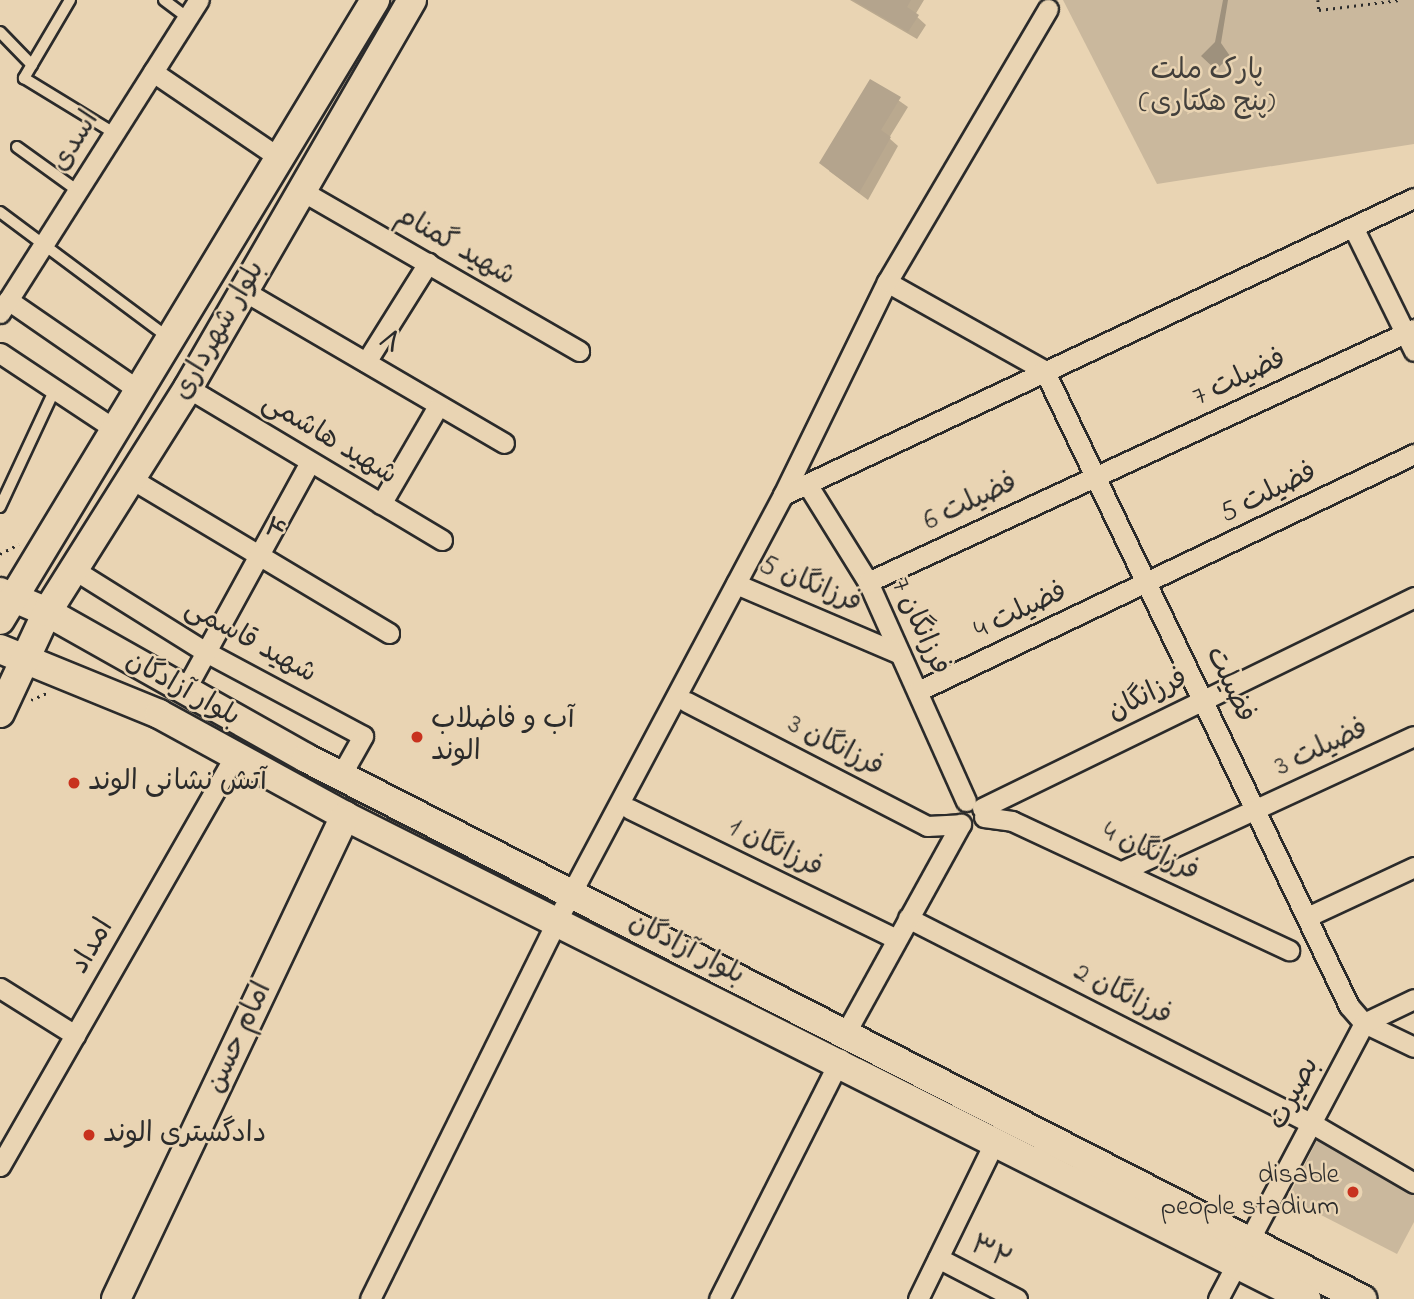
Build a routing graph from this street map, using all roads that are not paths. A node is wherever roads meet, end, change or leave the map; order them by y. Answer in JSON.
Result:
{"nodes":[{"id":1,"x":70,"y":0,"type":"edge"},
{"id":2,"x":164,"y":0,"type":"edge"},
{"id":3,"x":199,"y":0,"type":"edge"},
{"id":4,"x":375,"y":0,"type":"edge"},
{"id":5,"x":412,"y":0,"type":"edge"},
{"id":6,"x":1048,"y":9,"type":"dead end"},
{"id":7,"x":188,"y":18,"type":"junction"},
{"id":8,"x":0,"y":32,"type":"edge"},
{"id":9,"x":32,"y":65,"type":"junction"},
{"id":10,"x":153,"y":72,"type":"junction"},
{"id":11,"x":114,"y":133,"type":"junction"},
{"id":12,"x":17,"y":148,"type":"dead end"},
{"id":13,"x":278,"y":157,"type":"junction"},
{"id":14,"x":78,"y":191,"type":"junction"},
{"id":15,"x":302,"y":191,"type":"junction"},
{"id":16,"x":1414,"y":198,"type":"edge"},
{"id":17,"x":0,"y":212,"type":"edge"},
{"id":18,"x":1353,"y":226,"type":"junction"},
{"id":19,"x":44,"y":244,"type":"junction"},
{"id":20,"x":428,"y":263,"type":"junction"},
{"id":21,"x":887,"y":282,"type":"junction"},
{"id":22,"x":244,"y":292,"type":"junction"},
{"id":23,"x":3,"y":302,"type":"edge"},
{"id":24,"x":169,"y":337,"type":"junction"},
{"id":25,"x":1411,"y":338,"type":"edge"},
{"id":26,"x":579,"y":351,"type":"dead end"},
{"id":27,"x":0,"y":354,"type":"edge"},
{"id":28,"x":366,"y":362,"type":"junction"},
{"id":29,"x":1044,"y":370,"type":"junction"},
{"id":30,"x":188,"y":388,"type":"junction"},
{"id":31,"x":55,"y":389,"type":"junction"},
{"id":32,"x":140,"y":391,"type":"junction"},
{"id":33,"x":438,"y":407,"type":"junction"},
{"id":34,"x":116,"y":430,"type":"junction"},
{"id":35,"x":504,"y":443,"type":"dead end"},
{"id":36,"x":1414,"y":454,"type":"edge"},
{"id":37,"x":310,"y":462,"type":"junction"},
{"id":38,"x":1097,"y":475,"type":"junction"},
{"id":39,"x":130,"y":478,"type":"junction"},
{"id":40,"x":807,"y":484,"type":"junction"},
{"id":41,"x":783,"y":495,"type":"junction"},
{"id":42,"x":381,"y":504,"type":"junction"},
{"id":43,"x":0,"y":506,"type":"edge"},
{"id":44,"x":442,"y":540,"type":"dead end"},
{"id":45,"x":259,"y":555,"type":"junction"},
{"id":46,"x":73,"y":569,"type":"junction"},
{"id":47,"x":869,"y":582,"type":"junction"},
{"id":48,"x":736,"y":583,"type":"junction"},
{"id":49,"x":1148,"y":583,"type":"junction"},
{"id":50,"x":1414,"y":597,"type":"edge"},
{"id":51,"x":4,"y":603,"type":"edge"},
{"id":52,"x":47,"y":612,"type":"junction"},
{"id":53,"x":389,"y":633,"type":"dead end"},
{"id":54,"x":206,"y":652,"type":"junction"},
{"id":55,"x":11,"y":654,"type":"edge"},
{"id":56,"x":900,"y":654,"type":"junction"},
{"id":57,"x":918,"y":691,"type":"junction"},
{"id":58,"x":184,"y":692,"type":"junction"},
{"id":59,"x":1205,"y":699,"type":"junction"},
{"id":60,"x":687,"y":702,"type":"dead end"},
{"id":61,"x":0,"y":713,"type":"edge"},
{"id":62,"x":1414,"y":736,"type":"edge"},
{"id":63,"x":235,"y":755,"type":"junction"},
{"id":64,"x":341,"y":775,"type":"junction"},
{"id":65,"x":630,"y":809,"type":"dead end"},
{"id":66,"x":977,"y":809,"type":"junction"},
{"id":67,"x":1255,"y":812,"type":"junction"},
{"id":68,"x":345,"y":816,"type":"junction"},
{"id":69,"x":961,"y":824,"type":"junction"},
{"id":70,"x":1414,"y":867,"type":"edge"},
{"id":71,"x":1124,"y":870,"type":"junction"},
{"id":72,"x":572,"y":891,"type":"junction"},
{"id":73,"x":1307,"y":917,"type":"junction"},
{"id":74,"x":908,"y":918,"type":"junction"},
{"id":75,"x":557,"y":920,"type":"junction"},
{"id":76,"x":897,"y":939,"type":"junction"},
{"id":77,"x":1289,"y":950,"type":"dead end"},
{"id":78,"x":0,"y":988,"type":"edge"},
{"id":79,"x":1414,"y":999,"type":"edge"},
{"id":80,"x":1364,"y":1023,"type":"junction"},
{"id":81,"x":846,"y":1032,"type":"junction"},
{"id":82,"x":75,"y":1035,"type":"junction"},
{"id":83,"x":1414,"y":1047,"type":"edge"},
{"id":84,"x":840,"y":1059,"type":"junction"},
{"id":85,"x":1311,"y":1122,"type":"junction"},
{"id":86,"x":996,"y":1139,"type":"junction"},
{"id":87,"x":0,"y":1166,"type":"edge"},
{"id":88,"x":1414,"y":1183,"type":"edge"},
{"id":89,"x":1242,"y":1252,"type":"junction"},
{"id":90,"x":938,"y":1258,"type":"junction"},
{"id":91,"x":116,"y":1299,"type":"edge"},
{"id":92,"x":370,"y":1299,"type":"edge"},
{"id":93,"x":719,"y":1299,"type":"edge"},
{"id":94,"x":918,"y":1299,"type":"edge"},
{"id":95,"x":1017,"y":1299,"type":"edge"},
{"id":96,"x":1218,"y":1299,"type":"edge"},
{"id":97,"x":1306,"y":1299,"type":"edge"},
{"id":98,"x":1362,"y":1299,"type":"edge"}],
"edges":[{"from":1,"to":9,"type":"lane"},
{"from":2,"to":7,"type":"lane"},
{"from":3,"to":7,"type":"street","name":"اسدی"},
{"from":4,"to":13,"type":"street","name":"بلوار شهرداری"},
{"from":5,"to":15,"type":"street","name":"بلوار شهرداری"},
{"from":6,"to":21,"type":"street"},
{"from":7,"to":10,"type":"street","name":"اسدی"},
{"from":8,"to":9,"type":"lane"},
{"from":9,"to":11,"type":"lane"},
{"from":10,"to":11,"type":"street","name":"اسدی"},
{"from":10,"to":13,"type":"street"},
{"from":11,"to":14,"type":"street","name":"اسدی"},
{"from":12,"to":14,"type":"lane"},
{"from":13,"to":24,"type":"street","name":"بلوار شهرداری"},
{"from":14,"to":19,"type":"street","name":"اسدی"},
{"from":15,"to":20,"type":"street","name":"شهید گمنام"},
{"from":15,"to":22,"type":"street","name":"بلوار شهرداری"},
{"from":16,"to":18,"type":"street"},
{"from":17,"to":19,"type":"lane"},
{"from":18,"to":25,"type":"street"},
{"from":18,"to":29,"type":"street"},
{"from":19,"to":23,"type":"street","name":"اسدی"},
{"from":19,"to":24,"type":"lane"},
{"from":20,"to":26,"type":"street","name":"شهید گمنام"},
{"from":20,"to":28,"type":"street"},
{"from":21,"to":29,"type":"street"},
{"from":21,"to":41,"type":"street"},
{"from":22,"to":28,"type":"street","name":"۸"},
{"from":22,"to":30,"type":"street","name":"بلوار شهرداری"},
{"from":23,"to":32,"type":"street"},
{"from":24,"to":32,"type":"street","name":"بلوار شهرداری"},
{"from":25,"to":38,"type":"street","name":"فضیلت 7"},
{"from":27,"to":31,"type":"street"},
{"from":28,"to":33,"type":"street","name":"۸"},
{"from":29,"to":38,"type":"street","name":"فضیلت"},
{"from":29,"to":40,"type":"street"},
{"from":30,"to":37,"type":"street","name":"شهید هاشمی"},
{"from":30,"to":39,"type":"street","name":"بلوار شهرداری"},
{"from":31,"to":34,"type":"street"},
{"from":31,"to":43,"type":"lane"},
{"from":32,"to":34,"type":"street","name":"بلوار شهرداری"},
{"from":33,"to":35,"type":"street","name":"۸"},
{"from":33,"to":42,"type":"street"},
{"from":34,"to":51,"type":"street","name":"بلوار شهرداری"},
{"from":36,"to":49,"type":"street","name":"فضیلت 5"},
{"from":37,"to":42,"type":"street","name":"شهید هاشمی"},
{"from":37,"to":45,"type":"street"},
{"from":38,"to":47,"type":"street","name":"فضیلت 6"},
{"from":38,"to":49,"type":"street","name":"فضیلت"},
{"from":39,"to":45,"type":"street","name":"۴"},
{"from":39,"to":46,"type":"street","name":"بلوار شهرداری"},
{"from":40,"to":41,"type":"street"},
{"from":40,"to":47,"type":"street","name":"فرزانگان 7"},
{"from":41,"to":48,"type":"street"},
{"from":42,"to":44,"type":"street","name":"شهید هاشمی"},
{"from":45,"to":53,"type":"street","name":"۴"},
{"from":45,"to":54,"type":"street"},
{"from":46,"to":52,"type":"street","name":"بلوار شهرداری"},
{"from":46,"to":54,"type":"street","name":"شهید قاسمی"},
{"from":47,"to":56,"type":"street","name":"فرزانگان 7"},
{"from":48,"to":56,"type":"street","name":"فرزانگان 5"},
{"from":48,"to":72,"type":"street"},
{"from":49,"to":57,"type":"street","name":"فضیلت 4"},
{"from":49,"to":59,"type":"street","name":"فضیلت"},
{"from":50,"to":59,"type":"street","name":"فرزانگان"},
{"from":51,"to":52,"type":"street","name":"بلوار آزادگان"},
{"from":52,"to":55,"type":"street","name":"بلوار شهرداری"},
{"from":52,"to":58,"type":"street","name":"بلوار آزادگان"},
{"from":54,"to":58,"type":"street"},
{"from":54,"to":64,"type":"street","name":"شهید قاسمی"},
{"from":55,"to":61,"type":"street","name":"بلوار شهرداری"},
{"from":55,"to":63,"type":"street","name":"بلوار آزادگان"},
{"from":56,"to":57,"type":"street","name":"فرزانگان 7"},
{"from":57,"to":66,"type":"street","name":"فرزانگان 7"},
{"from":58,"to":64,"type":"street","name":"بلوار آزادگان"},
{"from":59,"to":66,"type":"street","name":"فرزانگان"},
{"from":59,"to":67,"type":"street","name":"فضیلت"},
{"from":60,"to":69,"type":"street","name":"فرزانگان 3"},
{"from":62,"to":67,"type":"street","name":"فضیلت 3"},
{"from":63,"to":68,"type":"street","name":"بلوار آزادگان"},
{"from":63,"to":82,"type":"street","name":"امداد"},
{"from":64,"to":72,"type":"street","name":"بلوار آزادگان"},
{"from":65,"to":76,"type":"street","name":"فرزانگان 1"},
{"from":66,"to":69,"type":"street"},
{"from":66,"to":71,"type":"street","name":"فرزانگان 4"},
{"from":67,"to":71,"type":"street","name":"فضیلت 3"},
{"from":67,"to":73,"type":"street","name":"فضیلت"},
{"from":68,"to":75,"type":"street","name":"بلوار آزادگان"},
{"from":68,"to":91,"type":"street","name":"امام حسن"},
{"from":69,"to":74,"type":"street"},
{"from":70,"to":73,"type":"street"},
{"from":71,"to":77,"type":"street","name":"فرزانگان 4"},
{"from":72,"to":75,"type":"street"},
{"from":72,"to":81,"type":"street","name":"بلوار آزادگان"},
{"from":73,"to":80,"type":"street","name":"فضیلت"},
{"from":74,"to":76,"type":"street"},
{"from":74,"to":85,"type":"street","name":"فرزانگان 2"},
{"from":75,"to":84,"type":"street","name":"بلوار آزادگان"},
{"from":75,"to":92,"type":"street"},
{"from":76,"to":81,"type":"street"},
{"from":78,"to":82,"type":"street"},
{"from":79,"to":80,"type":"street"},
{"from":80,"to":83,"type":"street"},
{"from":80,"to":85,"type":"street","name":"بصیرت"},
{"from":81,"to":89,"type":"street","name":"بلوار آزادگان"},
{"from":82,"to":87,"type":"street","name":"امداد"},
{"from":84,"to":86,"type":"street","name":"بلوار آزادگان"},
{"from":84,"to":93,"type":"street"},
{"from":85,"to":88,"type":"street","name":"فرزانگان 2"},
{"from":85,"to":89,"type":"street","name":"بصیرت"},
{"from":86,"to":89,"type":"street","name":"بلوار آزادگان"},
{"from":86,"to":90,"type":"street"},
{"from":89,"to":96,"type":"street","name":"بصیرت"},
{"from":89,"to":97,"type":"street","name":"بلوار آزادگان"},
{"from":89,"to":98,"type":"street","name":"بلوار آزادگان"},
{"from":90,"to":94,"type":"street"},
{"from":90,"to":95,"type":"street","name":"۳۲"}]}
